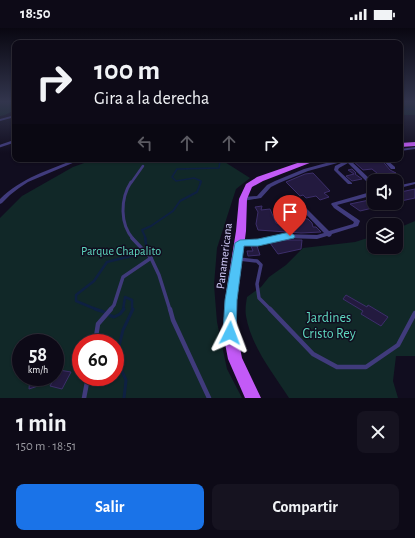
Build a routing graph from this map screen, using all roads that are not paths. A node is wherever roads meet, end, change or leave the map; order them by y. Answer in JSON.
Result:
{"nodes":[{"id":1,"x":12,"y":142,"type":"edge"},
{"id":2,"x":415,"y":144,"type":"edge"},
{"id":3,"x":0,"y":146,"type":"edge"},
{"id":4,"x":403,"y":146,"type":"edge"},
{"id":5,"x":415,"y":148,"type":"edge"},
{"id":6,"x":403,"y":150,"type":"edge"},
{"id":7,"x":73,"y":162,"type":"edge"},
{"id":8,"x":309,"y":162,"type":"edge"},
{"id":9,"x":339,"y":162,"type":"edge"},
{"id":10,"x":344,"y":162,"type":"edge"},
{"id":11,"x":349,"y":162,"type":"edge"},
{"id":12,"x":387,"y":162,"type":"edge"},
{"id":13,"x":143,"y":166,"type":"dead end"},
{"id":14,"x":393,"y":168,"type":"dead end"},
{"id":15,"x":274,"y":178,"type":"junction"},
{"id":16,"x":367,"y":179,"type":"edge"},
{"id":17,"x":350,"y":183,"type":"dead end"},
{"id":18,"x":415,"y":183,"type":"edge"},
{"id":19,"x":403,"y":186,"type":"edge"},
{"id":20,"x":367,"y":195,"type":"edge"},
{"id":21,"x":0,"y":202,"type":"edge"},
{"id":22,"x":298,"y":203,"type":"dead end"},
{"id":23,"x":329,"y":235,"type":"junction"},
{"id":24,"x":240,"y":243,"type":"junction"},
{"id":25,"x":151,"y":258,"type":"junction"},
{"id":26,"x":237,"y":259,"type":"junction"},
{"id":27,"x":415,"y":313,"type":"edge"},
{"id":28,"x":96,"y":334,"type":"edge"},
{"id":29,"x":86,"y":386,"type":"edge"},
{"id":30,"x":84,"y":398,"type":"edge"},
{"id":31,"x":209,"y":398,"type":"edge"},
{"id":32,"x":253,"y":398,"type":"edge"}],
"edges":[{"from":1,"to":3,"type":"lane"},
{"from":2,"to":4,"type":"main road"},
{"from":5,"to":6,"type":"street"},
{"from":7,"to":21,"type":"street"},
{"from":8,"to":15,"type":"main road","name":"Panamericana"},
{"from":9,"to":15,"type":"street"},
{"from":10,"to":17,"type":"street"},
{"from":11,"to":16,"type":"street"},
{"from":12,"to":14,"type":"street"},
{"from":13,"to":25,"type":"lane"},
{"from":15,"to":24,"type":"main road","name":"Panamericana"},
{"from":18,"to":19,"type":"street"},
{"from":20,"to":23,"type":"street"},
{"from":22,"to":23,"type":"street"},
{"from":23,"to":24,"type":"street"},
{"from":24,"to":26,"type":"main road","name":"Panamericana"},
{"from":25,"to":28,"type":"lane"},
{"from":25,"to":31,"type":"lane"},
{"from":26,"to":27,"type":"lane"},
{"from":26,"to":32,"type":"main road","name":"Panamericana"},
{"from":29,"to":30,"type":"lane"}]}
